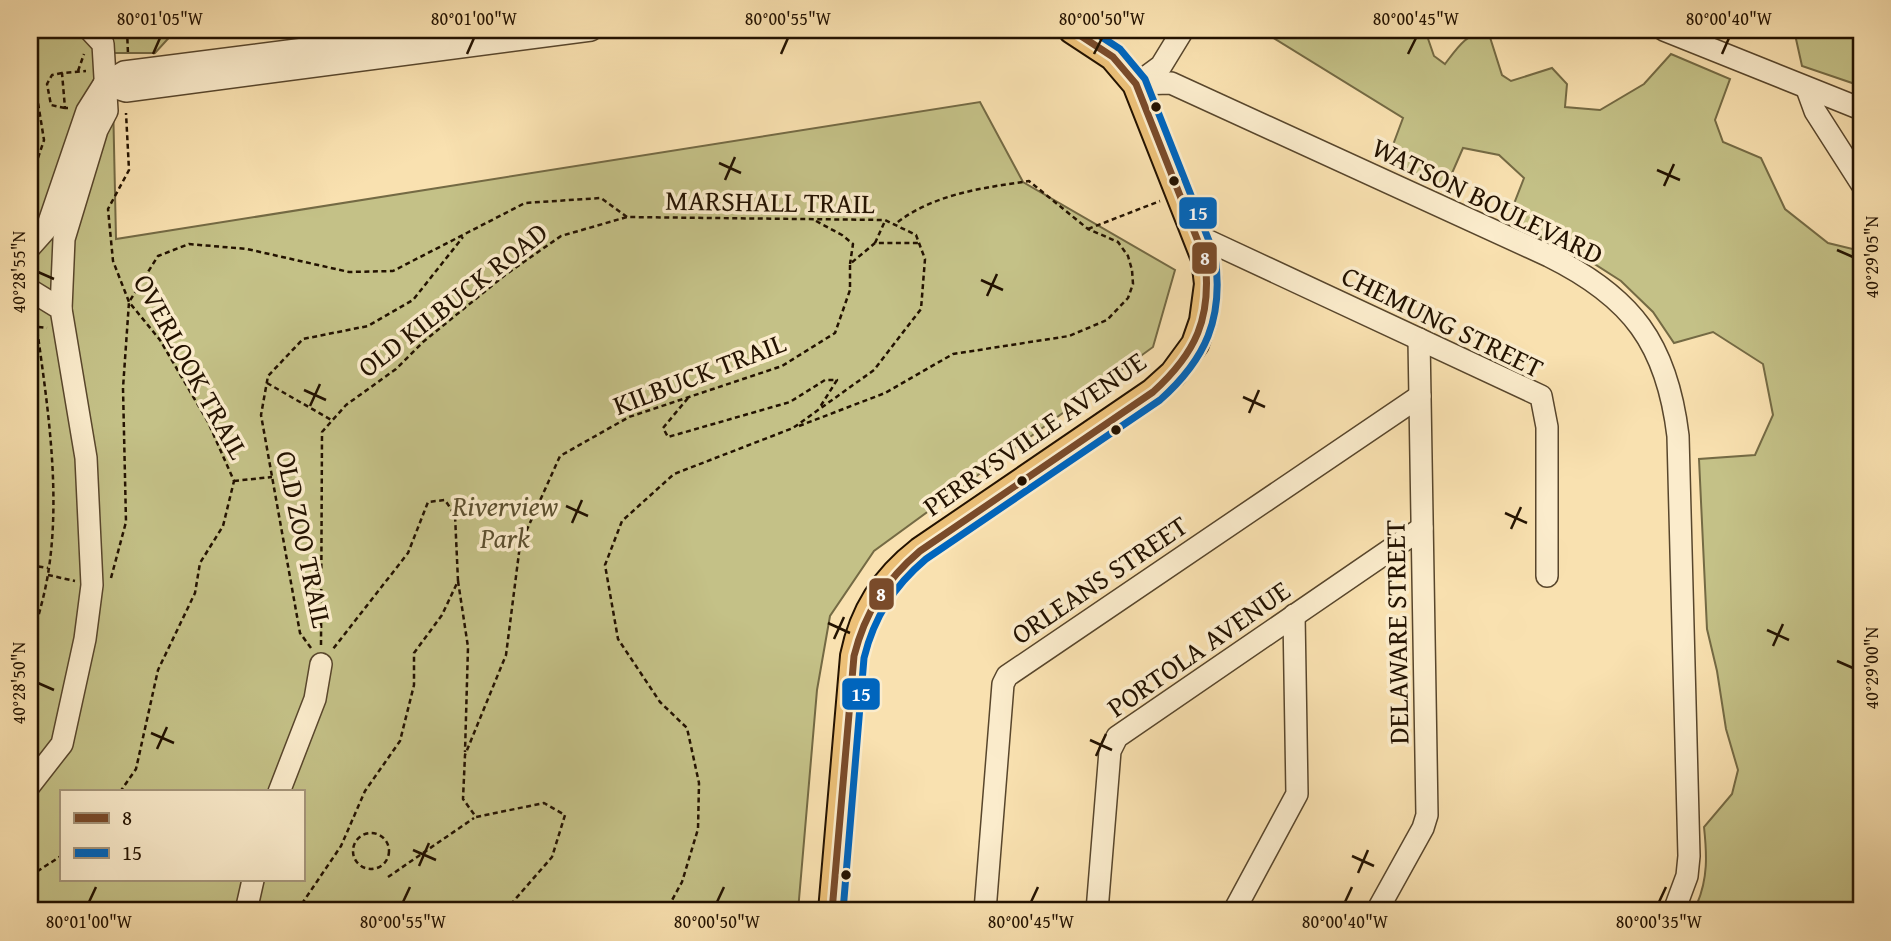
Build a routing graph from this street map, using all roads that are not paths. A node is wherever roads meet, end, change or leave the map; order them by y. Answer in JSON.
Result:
{"nodes":[{"id":1,"x":90,"y":30,"type":"edge"},
{"id":2,"x":591,"y":30,"type":"edge"},
{"id":3,"x":1072,"y":30,"type":"edge"},
{"id":4,"x":1184,"y":30,"type":"edge"},
{"id":5,"x":1664,"y":30,"type":"edge"},
{"id":6,"x":450,"y":35,"type":"edge"},
{"id":7,"x":104,"y":77,"type":"junction"},
{"id":8,"x":1136,"y":84,"type":"junction"},
{"id":9,"x":1807,"y":89,"type":"junction"},
{"id":10,"x":1861,"y":109,"type":"edge"},
{"id":11,"x":1861,"y":183,"type":"edge"},
{"id":12,"x":1198,"y":236,"type":"junction"},
{"id":13,"x":30,"y":247,"type":"edge"},
{"id":14,"x":30,"y":290,"type":"edge"},
{"id":15,"x":61,"y":309,"type":"junction"},
{"id":16,"x":1419,"y":339,"type":"junction"},
{"id":17,"x":1420,"y":396,"type":"junction"},
{"id":18,"x":1422,"y":528,"type":"junction"},
{"id":19,"x":1547,"y":576,"type":"dead end"},
{"id":20,"x":1294,"y":615,"type":"junction"},
{"id":21,"x":321,"y":664,"type":"road end"},
{"id":22,"x":30,"y":785,"type":"edge"},
{"id":23,"x":280,"y":790,"type":"edge"},
{"id":24,"x":253,"y":881,"type":"edge"},
{"id":25,"x":246,"y":911,"type":"edge"},
{"id":26,"x":832,"y":911,"type":"edge"},
{"id":27,"x":985,"y":911,"type":"edge"},
{"id":28,"x":1097,"y":911,"type":"edge"},
{"id":29,"x":1234,"y":911,"type":"edge"},
{"id":30,"x":1377,"y":911,"type":"edge"},
{"id":31,"x":1674,"y":911,"type":"edge"}],
"edges":[{"from":1,"to":7,"type":"street"},
{"from":2,"to":6,"type":"street"},
{"from":3,"to":8,"type":"main road","name":"PERRYSVILLE AVENUE"},
{"from":4,"to":8,"type":"street"},
{"from":5,"to":9,"type":"street"},
{"from":6,"to":7,"type":"street"},
{"from":7,"to":13,"type":"street"},
{"from":7,"to":15,"type":"street"},
{"from":8,"to":12,"type":"main road","name":"PERRYSVILLE AVENUE"},
{"from":8,"to":31,"type":"street","name":"WATSON BOULEVARD"},
{"from":9,"to":10,"type":"street"},
{"from":9,"to":11,"type":"street"},
{"from":12,"to":16,"type":"street","name":"CHEMUNG STREET"},
{"from":12,"to":26,"type":"main road","name":"PERRYSVILLE AVENUE"},
{"from":14,"to":15,"type":"street"},
{"from":15,"to":22,"type":"street"},
{"from":16,"to":17,"type":"street","name":"DELAWARE STREET"},
{"from":16,"to":19,"type":"street","name":"CHEMUNG STREET"},
{"from":17,"to":18,"type":"street","name":"DELAWARE STREET"},
{"from":17,"to":27,"type":"street","name":"ORLEANS STREET"},
{"from":18,"to":20,"type":"street","name":"PORTOLA AVENUE"},
{"from":18,"to":30,"type":"street","name":"DELAWARE STREET"},
{"from":20,"to":28,"type":"street","name":"PORTOLA AVENUE"},
{"from":20,"to":29,"type":"street"},
{"from":21,"to":23,"type":"street"},
{"from":24,"to":25,"type":"street"}]}
